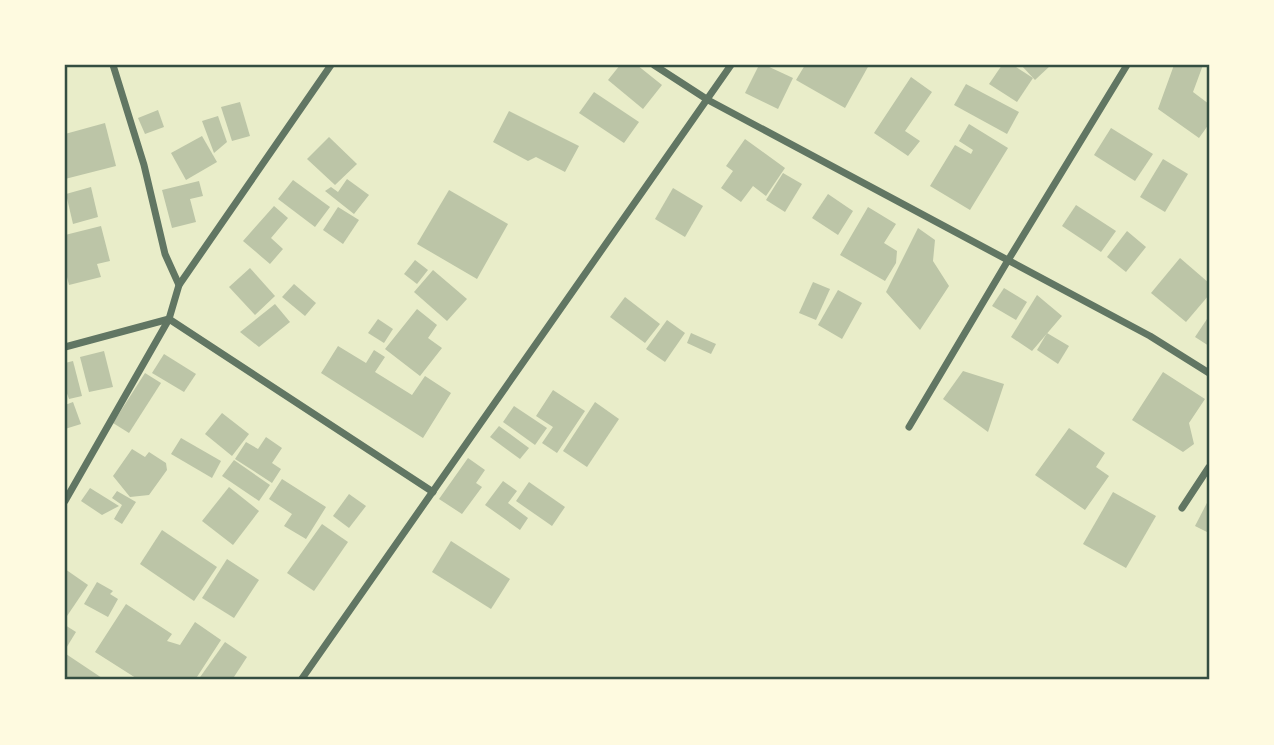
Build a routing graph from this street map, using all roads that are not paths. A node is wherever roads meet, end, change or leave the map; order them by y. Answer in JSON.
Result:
{"nodes":[{"id":1,"x":113,"y":65,"type":"edge"},
{"id":2,"x":331,"y":65,"type":"edge"},
{"id":3,"x":654,"y":65,"type":"edge"},
{"id":4,"x":731,"y":65,"type":"edge"},
{"id":5,"x":1128,"y":65,"type":"edge"},
{"id":6,"x":708,"y":100,"type":"junction"},
{"id":7,"x":1007,"y":261,"type":"junction"},
{"id":8,"x":179,"y":285,"type":"junction"},
{"id":9,"x":169,"y":319,"type":"junction"},
{"id":10,"x":65,"y":347,"type":"edge"},
{"id":11,"x":1209,"y":373,"type":"edge"},
{"id":12,"x":909,"y":427,"type":"dead end"},
{"id":13,"x":1209,"y":467,"type":"edge"},
{"id":14,"x":433,"y":492,"type":"junction"},
{"id":15,"x":65,"y":501,"type":"edge"},
{"id":16,"x":1182,"y":508,"type":"dead end"},
{"id":17,"x":301,"y":680,"type":"edge"}],
"edges":[{"from":1,"to":8,"type":"street"},
{"from":2,"to":8,"type":"street"},
{"from":3,"to":6,"type":"street"},
{"from":4,"to":6,"type":"street"},
{"from":5,"to":7,"type":"street"},
{"from":6,"to":7,"type":"street"},
{"from":6,"to":14,"type":"street"},
{"from":7,"to":11,"type":"street"},
{"from":7,"to":12,"type":"street"},
{"from":8,"to":9,"type":"street"},
{"from":9,"to":10,"type":"street"},
{"from":9,"to":14,"type":"street"},
{"from":9,"to":15,"type":"street"},
{"from":13,"to":16,"type":"street"},
{"from":14,"to":17,"type":"street"}]}
